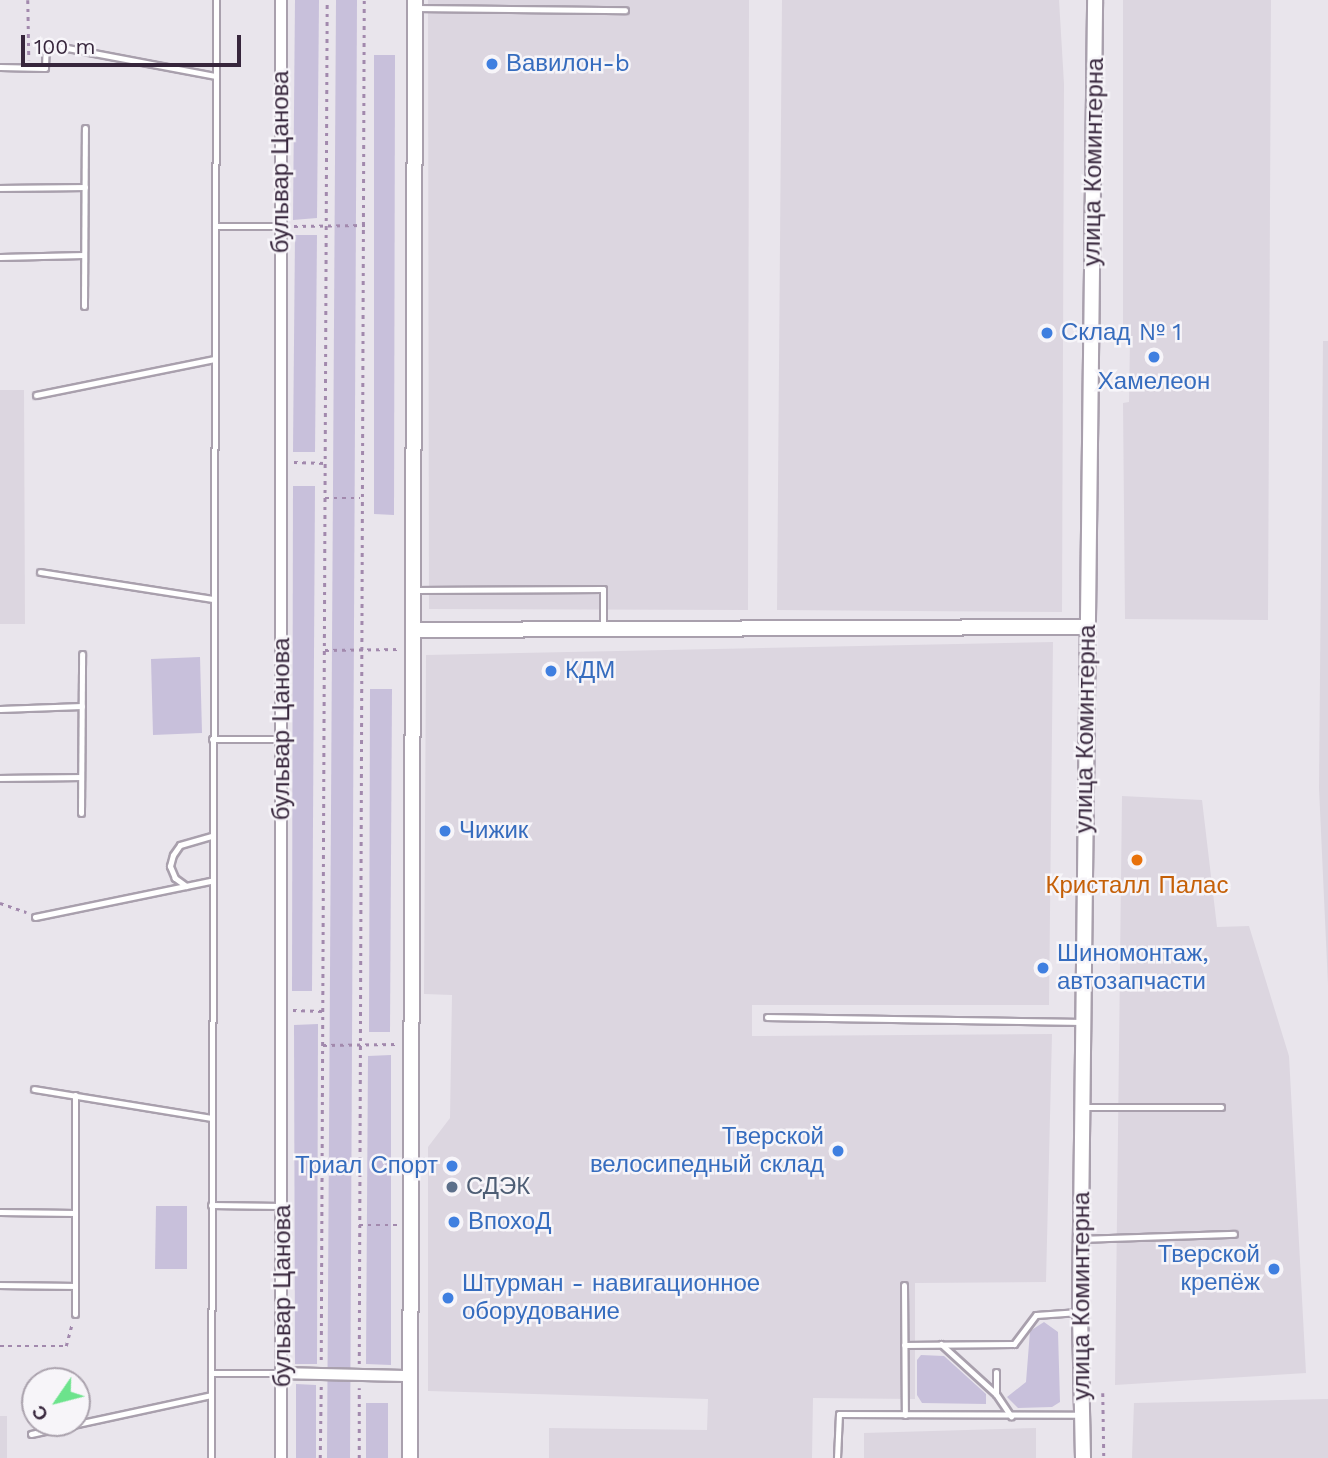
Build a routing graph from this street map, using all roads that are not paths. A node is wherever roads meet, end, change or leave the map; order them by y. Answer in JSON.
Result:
{"nodes":[{"id":1,"x":216,"y":0,"type":"edge"},
{"id":2,"x":281,"y":0,"type":"edge"},
{"id":3,"x":1095,"y":0,"type":"edge"},
{"id":4,"x":415,"y":4,"type":"edge"},
{"id":5,"x":625,"y":10,"type":"dead end"},
{"id":6,"x":0,"y":67,"type":"edge"},
{"id":7,"x":216,"y":76,"type":"junction"},
{"id":8,"x":85,"y":128,"type":"dead end"},
{"id":9,"x":85,"y":187,"type":"junction"},
{"id":10,"x":0,"y":188,"type":"edge"},
{"id":11,"x":215,"y":226,"type":"junction"},
{"id":12,"x":281,"y":226,"type":"junction"},
{"id":13,"x":84,"y":255,"type":"junction"},
{"id":14,"x":0,"y":257,"type":"edge"},
{"id":15,"x":84,"y":306,"type":"dead end"},
{"id":16,"x":214,"y":359,"type":"junction"},
{"id":17,"x":36,"y":396,"type":"dead end"},
{"id":18,"x":40,"y":572,"type":"dead end"},
{"id":19,"x":413,"y":590,"type":"junction"},
{"id":20,"x":212,"y":600,"type":"junction"},
{"id":21,"x":1087,"y":627,"type":"junction"},
{"id":22,"x":603,"y":629,"type":"junction"},
{"id":23,"x":413,"y":630,"type":"junction"},
{"id":24,"x":82,"y":654,"type":"dead end"},
{"id":25,"x":82,"y":706,"type":"junction"},
{"id":26,"x":0,"y":709,"type":"edge"},
{"id":27,"x":283,"y":738,"type":"junction"},
{"id":28,"x":212,"y":739,"type":"junction"},
{"id":29,"x":81,"y":777,"type":"junction"},
{"id":30,"x":0,"y":778,"type":"edge"},
{"id":31,"x":81,"y":813,"type":"dead end"},
{"id":32,"x":212,"y":836,"type":"junction"},
{"id":33,"x":212,"y":881,"type":"junction"},
{"id":34,"x":186,"y":886,"type":"junction"},
{"id":35,"x":35,"y":917,"type":"road end"},
{"id":36,"x":767,"y":1017,"type":"dead end"},
{"id":37,"x":1084,"y":1021,"type":"junction"},
{"id":38,"x":34,"y":1088,"type":"dead end"},
{"id":39,"x":75,"y":1095,"type":"junction"},
{"id":40,"x":1083,"y":1107,"type":"junction"},
{"id":41,"x":1221,"y":1107,"type":"dead end"},
{"id":42,"x":211,"y":1118,"type":"junction"},
{"id":43,"x":211,"y":1205,"type":"junction"},
{"id":44,"x":284,"y":1206,"type":"junction"},
{"id":45,"x":0,"y":1212,"type":"edge"},
{"id":46,"x":75,"y":1213,"type":"junction"},
{"id":47,"x":1234,"y":1234,"type":"dead end"},
{"id":48,"x":1081,"y":1239,"type":"junction"},
{"id":49,"x":0,"y":1285,"type":"edge"},
{"id":50,"x":904,"y":1285,"type":"dead end"},
{"id":51,"x":75,"y":1286,"type":"junction"},
{"id":52,"x":1080,"y":1312,"type":"junction"},
{"id":53,"x":75,"y":1314,"type":"road end"},
{"id":54,"x":941,"y":1344,"type":"junction"},
{"id":55,"x":904,"y":1345,"type":"junction"},
{"id":56,"x":996,"y":1372,"type":"dead end"},
{"id":57,"x":211,"y":1373,"type":"junction"},
{"id":58,"x":284,"y":1373,"type":"junction"},
{"id":59,"x":410,"y":1376,"type":"junction"},
{"id":60,"x":996,"y":1394,"type":"junction"},
{"id":61,"x":211,"y":1395,"type":"junction"},
{"id":62,"x":905,"y":1415,"type":"junction"},
{"id":63,"x":1082,"y":1415,"type":"junction"},
{"id":64,"x":1011,"y":1416,"type":"junction"},
{"id":65,"x":91,"y":1421,"type":"edge"},
{"id":66,"x":211,"y":1458,"type":"edge"},
{"id":67,"x":281,"y":1458,"type":"edge"},
{"id":68,"x":410,"y":1458,"type":"edge"},
{"id":69,"x":837,"y":1458,"type":"edge"},
{"id":70,"x":1083,"y":1458,"type":"edge"}],
"edges":[{"from":1,"to":7,"type":"lane"},
{"from":2,"to":12,"type":"street","name":"бульвар Цанова"},
{"from":3,"to":21,"type":"street","name":"улица Коминтерна"},
{"from":4,"to":5,"type":"lane"},
{"from":4,"to":19,"type":"street"},
{"from":6,"to":7,"type":"lane"},
{"from":7,"to":11,"type":"lane"},
{"from":8,"to":9,"type":"lane"},
{"from":9,"to":10,"type":"lane"},
{"from":9,"to":13,"type":"lane"},
{"from":11,"to":12,"type":"lane"},
{"from":11,"to":16,"type":"lane"},
{"from":12,"to":27,"type":"street","name":"бульвар Цанова"},
{"from":13,"to":14,"type":"lane"},
{"from":13,"to":15,"type":"lane"},
{"from":16,"to":17,"type":"lane"},
{"from":16,"to":20,"type":"lane"},
{"from":18,"to":20,"type":"lane"},
{"from":19,"to":22,"type":"lane"},
{"from":19,"to":23,"type":"street"},
{"from":20,"to":28,"type":"lane"},
{"from":21,"to":22,"type":"street"},
{"from":21,"to":37,"type":"street","name":"улица Коминтерна"},
{"from":22,"to":23,"type":"street"},
{"from":23,"to":59,"type":"street"},
{"from":24,"to":25,"type":"lane"},
{"from":25,"to":26,"type":"lane"},
{"from":25,"to":29,"type":"lane"},
{"from":27,"to":28,"type":"lane"},
{"from":27,"to":44,"type":"street","name":"бульвар Цанова"},
{"from":28,"to":32,"type":"lane"},
{"from":29,"to":30,"type":"lane"},
{"from":29,"to":31,"type":"lane"},
{"from":32,"to":33,"type":"lane"},
{"from":32,"to":34,"type":"lane"},
{"from":33,"to":34,"type":"lane"},
{"from":33,"to":42,"type":"lane"},
{"from":34,"to":35,"type":"lane"},
{"from":36,"to":37,"type":"lane"},
{"from":37,"to":40,"type":"street","name":"улица Коминтерна"},
{"from":38,"to":39,"type":"lane"},
{"from":39,"to":42,"type":"lane"},
{"from":39,"to":46,"type":"lane"},
{"from":40,"to":41,"type":"lane"},
{"from":40,"to":48,"type":"street","name":"улица Коминтерна"},
{"from":42,"to":43,"type":"lane"},
{"from":43,"to":44,"type":"lane"},
{"from":43,"to":57,"type":"lane"},
{"from":44,"to":58,"type":"street","name":"бульвар Цанова"},
{"from":45,"to":46,"type":"lane"},
{"from":46,"to":51,"type":"lane"},
{"from":47,"to":48,"type":"lane"},
{"from":48,"to":52,"type":"street","name":"улица Коминтерна"},
{"from":49,"to":51,"type":"lane"},
{"from":50,"to":55,"type":"lane"},
{"from":51,"to":53,"type":"lane"},
{"from":52,"to":54,"type":"lane"},
{"from":52,"to":63,"type":"street","name":"улица Коминтерна"},
{"from":54,"to":55,"type":"lane"},
{"from":54,"to":60,"type":"lane"},
{"from":55,"to":62,"type":"lane"},
{"from":56,"to":60,"type":"lane"},
{"from":57,"to":58,"type":"lane"},
{"from":57,"to":61,"type":"lane"},
{"from":58,"to":59,"type":"street"},
{"from":58,"to":67,"type":"street","name":"бульвар Цанова"},
{"from":59,"to":68,"type":"street"},
{"from":60,"to":64,"type":"lane"},
{"from":61,"to":65,"type":"lane"},
{"from":61,"to":66,"type":"lane"},
{"from":62,"to":64,"type":"lane"},
{"from":62,"to":69,"type":"lane"},
{"from":63,"to":64,"type":"lane"},
{"from":63,"to":70,"type":"street","name":"улица Коминтерна"}]}
